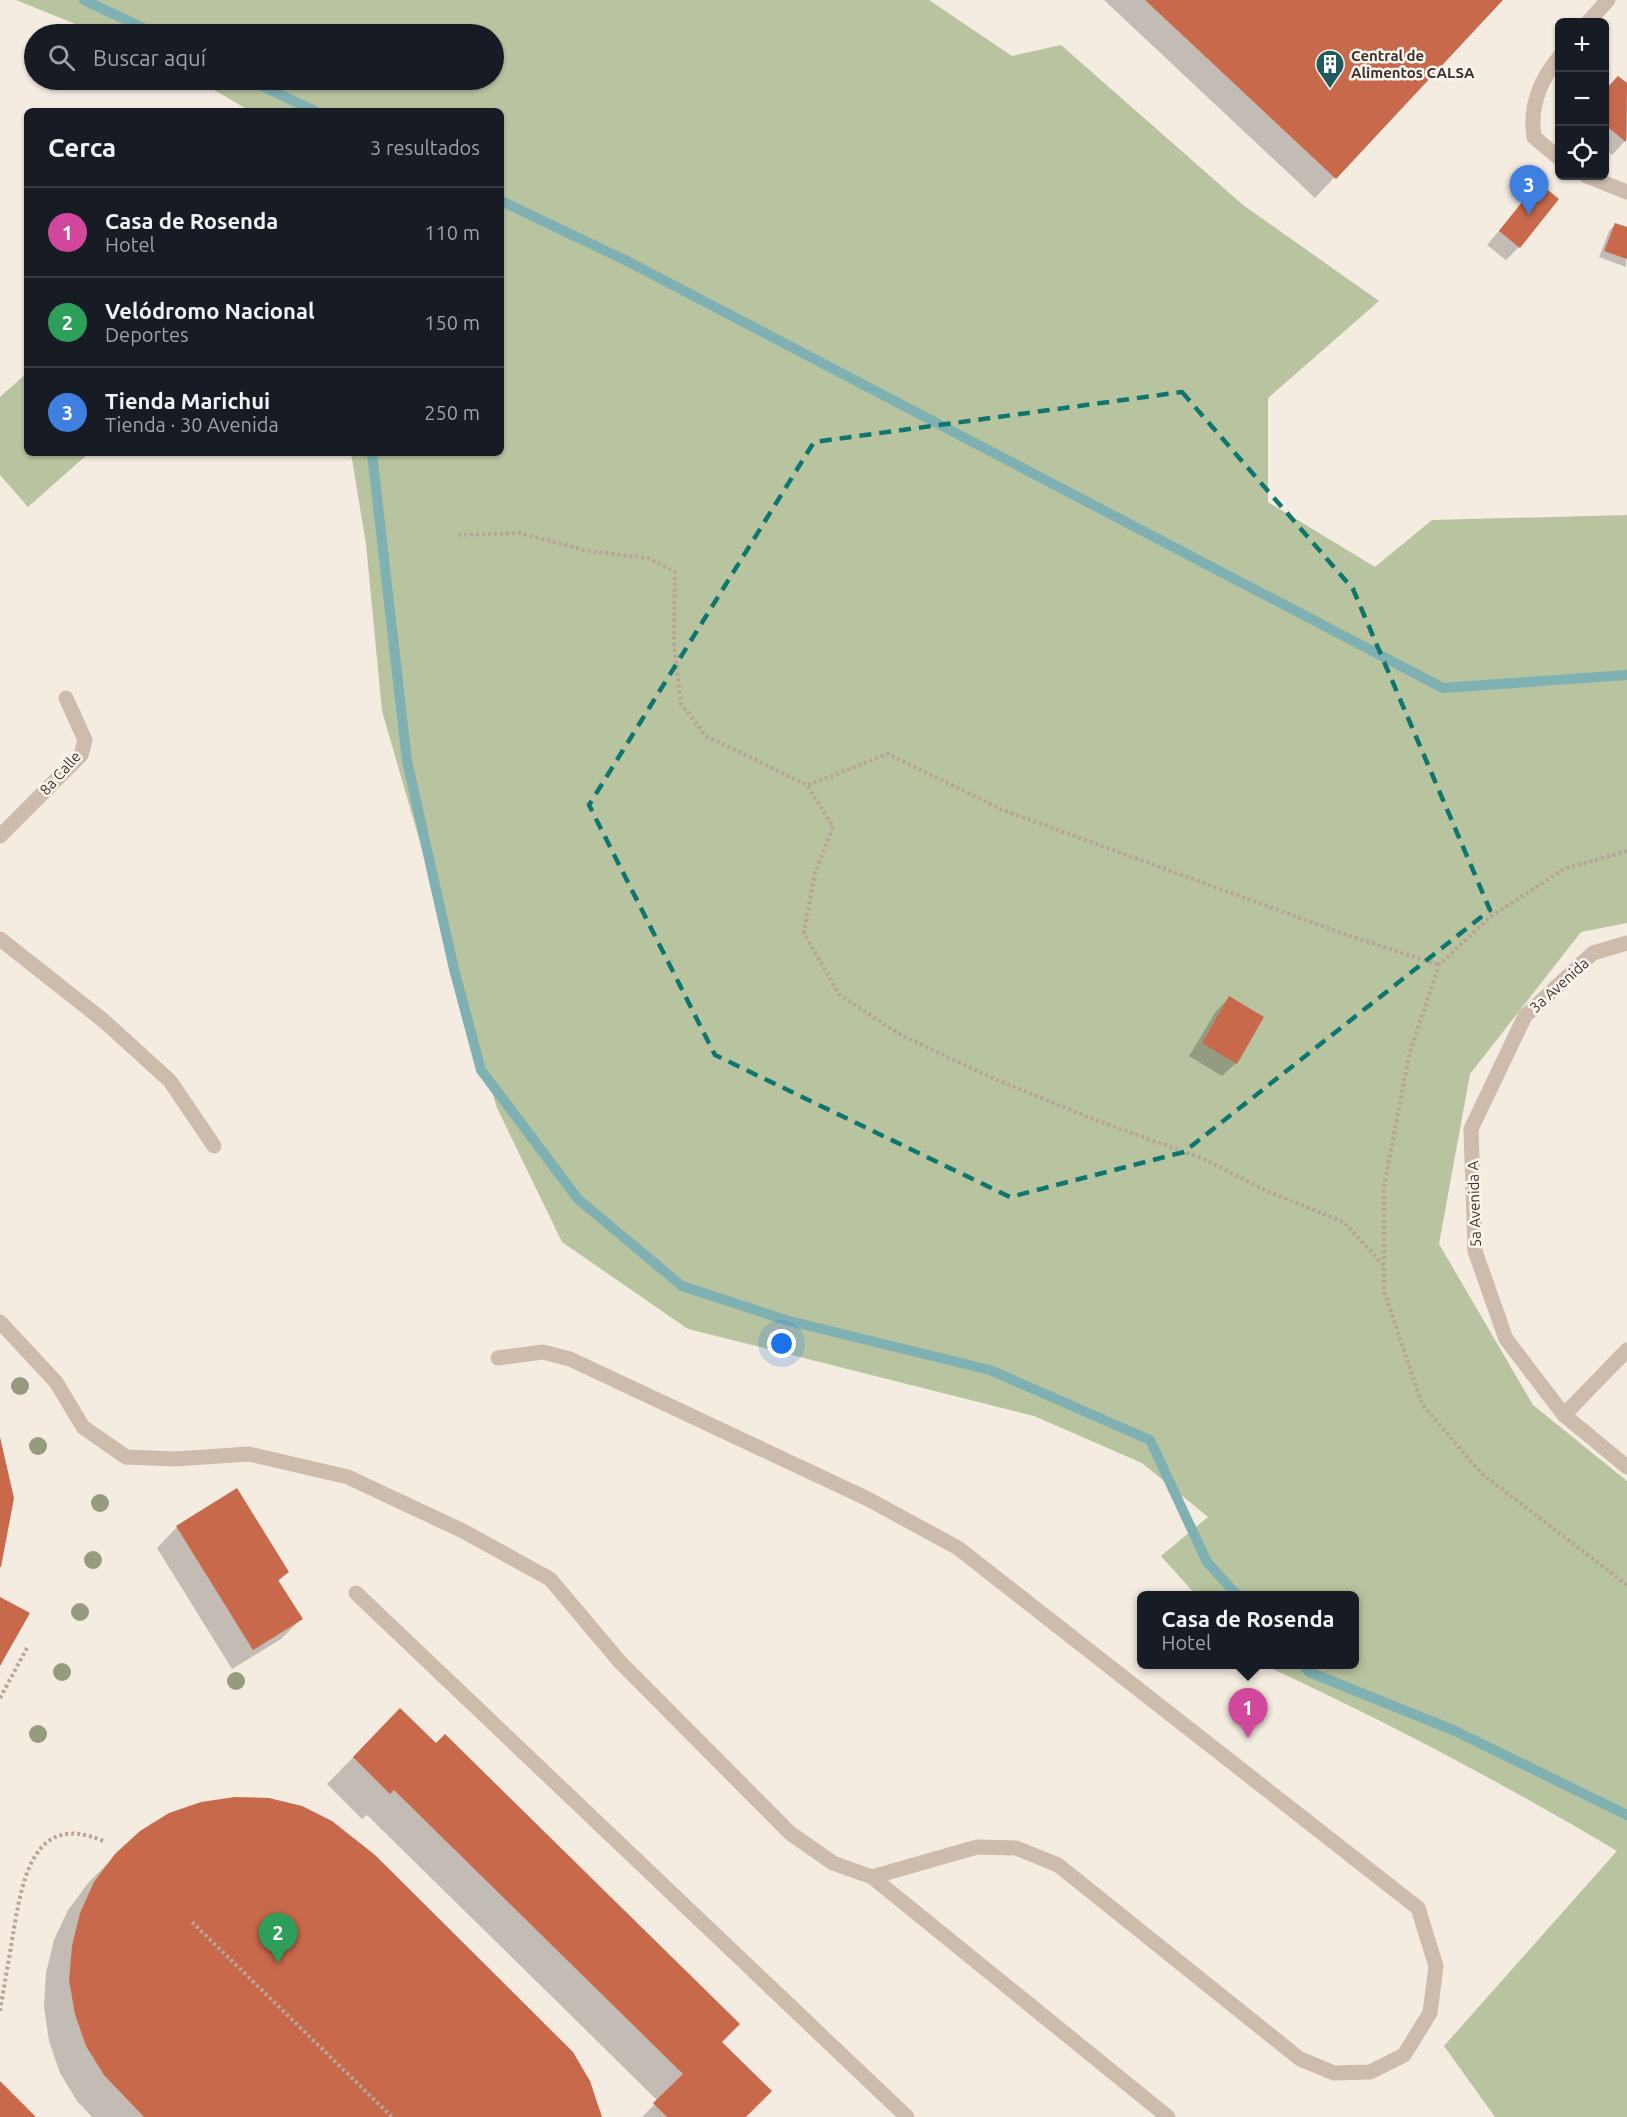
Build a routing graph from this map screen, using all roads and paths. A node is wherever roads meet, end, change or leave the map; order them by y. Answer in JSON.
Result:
{"nodes":[{"id":1,"x":1608,"y":0,"type":"edge"},
{"id":2,"x":1592,"y":18,"type":"edge"},
{"id":3,"x":1555,"y":62,"type":"edge"},
{"id":4,"x":1555,"y":155,"type":"edge"},
{"id":5,"x":1597,"y":180,"type":"edge"},
{"id":6,"x":1627,"y":192,"type":"edge"},
{"id":7,"x":458,"y":536,"type":"dead end"},
{"id":8,"x":66,"y":698,"type":"dead end"},
{"id":9,"x":807,"y":785,"type":"junction"},
{"id":10,"x":0,"y":836,"type":"edge"},
{"id":11,"x":0,"y":939,"type":"edge"},
{"id":12,"x":1627,"y":943,"type":"edge"},
{"id":13,"x":1439,"y":965,"type":"dead end"},
{"id":14,"x":1525,"y":1016,"type":"joint"},
{"id":15,"x":214,"y":1146,"type":"dead end"},
{"id":16,"x":1384,"y":1266,"type":"dead end"},
{"id":17,"x":0,"y":1322,"type":"edge"},
{"id":18,"x":1627,"y":1350,"type":"edge"},
{"id":19,"x":498,"y":1358,"type":"dead end"},
{"id":20,"x":1564,"y":1415,"type":"junction"},
{"id":21,"x":1627,"y":1467,"type":"edge"},
{"id":22,"x":356,"y":1593,"type":"dead end"},
{"id":23,"x":27,"y":1648,"type":"dead end"},
{"id":24,"x":0,"y":1698,"type":"edge"},
{"id":25,"x":103,"y":1841,"type":"dead end"},
{"id":26,"x":872,"y":1876,"type":"junction"},
{"id":27,"x":192,"y":1922,"type":"dead end"},
{"id":28,"x":0,"y":2011,"type":"edge"},
{"id":29,"x":392,"y":2117,"type":"edge"},
{"id":30,"x":907,"y":2117,"type":"edge"},
{"id":31,"x":1168,"y":2117,"type":"edge"}],
"edges":[{"from":1,"to":2,"type":"street"},
{"from":3,"to":4,"type":"street"},
{"from":5,"to":6,"type":"street"},
{"from":7,"to":9,"type":"path"},
{"from":8,"to":10,"type":"street","name":"8a Calle"},
{"from":9,"to":13,"type":"path"},
{"from":9,"to":16,"type":"path"},
{"from":11,"to":15,"type":"street"},
{"from":12,"to":14,"type":"street","name":"3a Avenida"},
{"from":14,"to":20,"type":"street","name":"5a Avenida A"},
{"from":17,"to":26,"type":"street"},
{"from":18,"to":20,"type":"street"},
{"from":19,"to":26,"type":"street"},
{"from":20,"to":21,"type":"street","name":"5a Avenida A"},
{"from":22,"to":30,"type":"street"},
{"from":23,"to":24,"type":"path"},
{"from":25,"to":28,"type":"path"},
{"from":26,"to":31,"type":"street"},
{"from":27,"to":29,"type":"path"}]}
